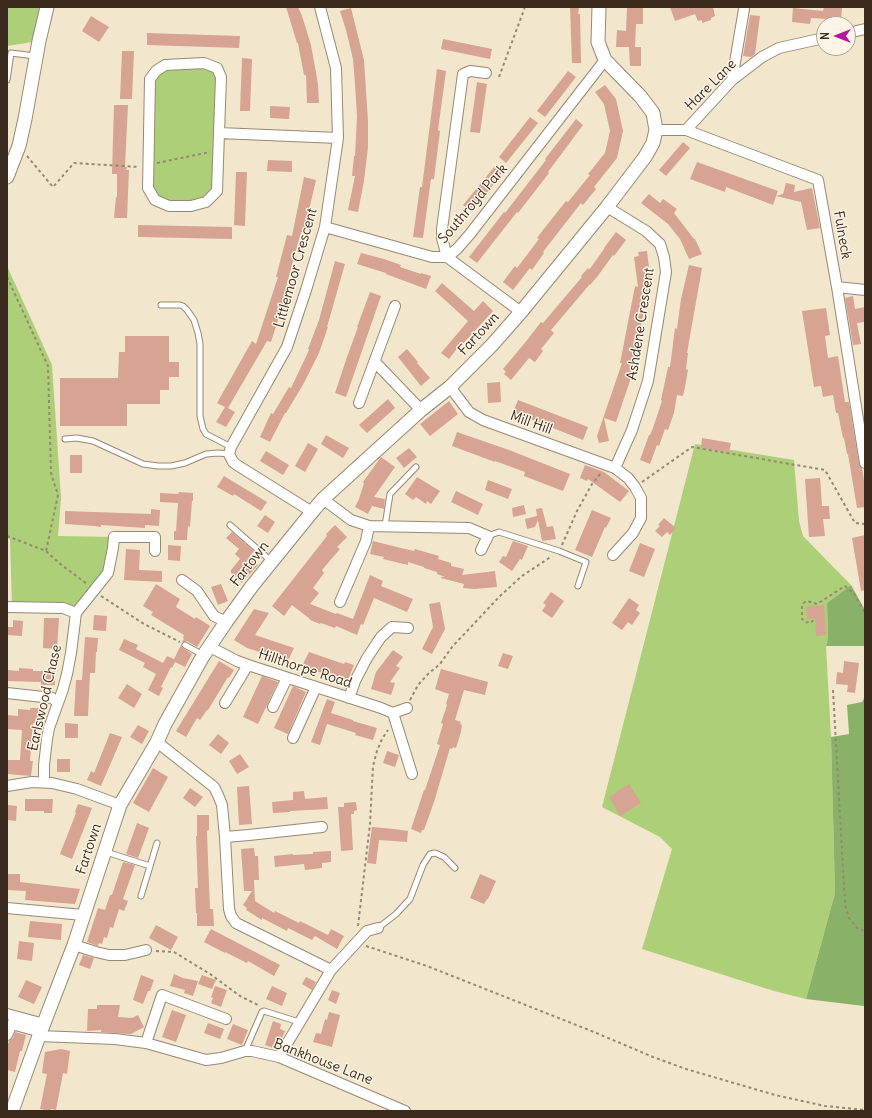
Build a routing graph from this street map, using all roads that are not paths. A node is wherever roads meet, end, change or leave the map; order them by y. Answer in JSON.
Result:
{"nodes":[{"id":1,"x":47,"y":7,"type":"edge"},
{"id":2,"x":320,"y":7,"type":"edge"},
{"id":3,"x":599,"y":7,"type":"edge"},
{"id":4,"x":744,"y":9,"type":"dead end"},
{"id":5,"x":816,"y":40,"type":"edge"},
{"id":6,"x":36,"y":56,"type":"junction"},
{"id":7,"x":605,"y":60,"type":"junction"},
{"id":8,"x":486,"y":73,"type":"dead end"},
{"id":9,"x":7,"y":80,"type":"edge"},
{"id":10,"x":732,"y":80,"type":"junction"},
{"id":11,"x":656,"y":130,"type":"junction"},
{"id":12,"x":686,"y":130,"type":"junction"},
{"id":13,"x":219,"y":133,"type":"junction"},
{"id":14,"x":338,"y":138,"type":"junction"},
{"id":15,"x":7,"y":177,"type":"edge"},
{"id":16,"x":607,"y":206,"type":"junction"},
{"id":17,"x":325,"y":227,"type":"junction"},
{"id":18,"x":447,"y":257,"type":"junction"},
{"id":19,"x":837,"y":287,"type":"junction"},
{"id":20,"x":865,"y":290,"type":"edge"},
{"id":21,"x":161,"y":305,"type":"dead end"},
{"id":22,"x":395,"y":306,"type":"dead end"},
{"id":23,"x":521,"y":312,"type":"junction"},
{"id":24,"x":374,"y":362,"type":"junction"},
{"id":25,"x":450,"y":387,"type":"junction"},
{"id":26,"x":359,"y":403,"type":"dead end"},
{"id":27,"x":421,"y":410,"type":"junction"},
{"id":28,"x":65,"y":439,"type":"dead end"},
{"id":29,"x":230,"y":451,"type":"junction"},
{"id":30,"x":865,"y":463,"type":"edge"},
{"id":31,"x":416,"y":467,"type":"dead end"},
{"id":32,"x":611,"y":467,"type":"junction"},
{"id":33,"x":323,"y":499,"type":"junction"},
{"id":34,"x":312,"y":512,"type":"junction"},
{"id":35,"x":230,"y":525,"type":"dead end"},
{"id":36,"x":369,"y":526,"type":"junction"},
{"id":37,"x":385,"y":526,"type":"junction"},
{"id":38,"x":103,"y":536,"type":"dead end"},
{"id":39,"x":114,"y":536,"type":"junction"},
{"id":40,"x":488,"y":536,"type":"junction"},
{"id":41,"x":481,"y":550,"type":"dead end"},
{"id":42,"x":155,"y":551,"type":"dead end"},
{"id":43,"x":613,"y":555,"type":"dead end"},
{"id":44,"x":271,"y":561,"type":"junction"},
{"id":45,"x":182,"y":580,"type":"dead end"},
{"id":46,"x":578,"y":586,"type":"dead end"},
{"id":47,"x":340,"y":602,"type":"dead end"},
{"id":48,"x":7,"y":607,"type":"edge"},
{"id":49,"x":76,"y":613,"type":"junction"},
{"id":50,"x":226,"y":622,"type":"junction"},
{"id":51,"x":408,"y":628,"type":"dead end"},
{"id":52,"x":185,"y":645,"type":"dead end"},
{"id":53,"x":207,"y":651,"type":"junction"},
{"id":54,"x":248,"y":664,"type":"junction"},
{"id":55,"x":287,"y":678,"type":"junction"},
{"id":56,"x":316,"y":687,"type":"junction"},
{"id":57,"x":7,"y":693,"type":"edge"},
{"id":58,"x":349,"y":698,"type":"junction"},
{"id":59,"x":58,"y":702,"type":"junction"},
{"id":60,"x":225,"y":703,"type":"dead end"},
{"id":61,"x":273,"y":707,"type":"dead end"},
{"id":62,"x":407,"y":708,"type":"road end"},
{"id":63,"x":394,"y":717,"type":"junction"},
{"id":64,"x":293,"y":738,"type":"dead end"},
{"id":65,"x":157,"y":742,"type":"junction"},
{"id":66,"x":412,"y":774,"type":"dead end"},
{"id":67,"x":44,"y":782,"type":"junction"},
{"id":68,"x":7,"y":786,"type":"edge"},
{"id":69,"x":120,"y":806,"type":"junction"},
{"id":70,"x":322,"y":827,"type":"dead end"},
{"id":71,"x":225,"y":837,"type":"junction"},
{"id":72,"x":157,"y":843,"type":"dead end"},
{"id":73,"x":105,"y":851,"type":"junction"},
{"id":74,"x":150,"y":866,"type":"junction"},
{"id":75,"x":455,"y":868,"type":"dead end"},
{"id":76,"x":140,"y":896,"type":"dead end"},
{"id":77,"x":7,"y":908,"type":"edge"},
{"id":78,"x":83,"y":915,"type":"junction"},
{"id":79,"x":378,"y":928,"type":"joint"},
{"id":80,"x":74,"y":945,"type":"junction"},
{"id":81,"x":146,"y":950,"type":"road end"},
{"id":82,"x":331,"y":970,"type":"junction"},
{"id":83,"x":7,"y":1014,"type":"edge"},
{"id":84,"x":226,"y":1019,"type":"dead end"},
{"id":85,"x":300,"y":1022,"type":"junction"},
{"id":86,"x":41,"y":1031,"type":"junction"},
{"id":87,"x":7,"y":1035,"type":"edge"},
{"id":88,"x":146,"y":1044,"type":"junction"},
{"id":89,"x":245,"y":1052,"type":"junction"},
{"id":90,"x":278,"y":1057,"type":"junction"},
{"id":91,"x":12,"y":1111,"type":"edge"},
{"id":92,"x":405,"y":1111,"type":"edge"}],
"edges":[{"from":1,"to":6,"type":"street"},
{"from":2,"to":14,"type":"street","name":"Littlemoor Crescent"},
{"from":3,"to":7,"type":"street"},
{"from":4,"to":10,"type":"street"},
{"from":5,"to":10,"type":"street","name":"Hare Lane"},
{"from":6,"to":9,"type":"lane"},
{"from":6,"to":15,"type":"street"},
{"from":7,"to":11,"type":"street"},
{"from":7,"to":18,"type":"street","name":"Southroyd Park"},
{"from":8,"to":18,"type":"street","name":"Southroyd Park"},
{"from":10,"to":12,"type":"street","name":"Hare Lane"},
{"from":11,"to":12,"type":"street","name":"Fulneck"},
{"from":11,"to":16,"type":"street","name":"Fartown"},
{"from":12,"to":19,"type":"street","name":"Fulneck"},
{"from":13,"to":13,"type":"street"},
{"from":13,"to":14,"type":"street"},
{"from":14,"to":17,"type":"street","name":"Littlemoor Crescent"},
{"from":16,"to":23,"type":"street","name":"Fartown"},
{"from":16,"to":32,"type":"street","name":"Ashdene Crescent"},
{"from":17,"to":18,"type":"street"},
{"from":17,"to":29,"type":"street","name":"Littlemoor Crescent"},
{"from":18,"to":23,"type":"street"},
{"from":19,"to":20,"type":"street"},
{"from":19,"to":30,"type":"street","name":"Fulneck"},
{"from":21,"to":29,"type":"lane"},
{"from":22,"to":24,"type":"street"},
{"from":23,"to":25,"type":"street","name":"Fartown"},
{"from":24,"to":26,"type":"street"},
{"from":24,"to":27,"type":"street"},
{"from":25,"to":27,"type":"street","name":"Fartown"},
{"from":25,"to":32,"type":"street","name":"Mill Hill"},
{"from":27,"to":33,"type":"street","name":"Fartown"},
{"from":28,"to":29,"type":"lane"},
{"from":29,"to":34,"type":"street"},
{"from":31,"to":37,"type":"lane"},
{"from":32,"to":43,"type":"street","name":"Mill Hill"},
{"from":33,"to":34,"type":"street","name":"Fartown"},
{"from":33,"to":36,"type":"street"},
{"from":34,"to":44,"type":"street","name":"Fartown"},
{"from":35,"to":44,"type":"lane"},
{"from":36,"to":37,"type":"street"},
{"from":36,"to":47,"type":"street"},
{"from":37,"to":40,"type":"street"},
{"from":38,"to":39,"type":"street"},
{"from":39,"to":42,"type":"street"},
{"from":39,"to":49,"type":"street"},
{"from":40,"to":41,"type":"street"},
{"from":40,"to":46,"type":"lane"},
{"from":44,"to":50,"type":"street","name":"Fartown"},
{"from":45,"to":50,"type":"street"},
{"from":48,"to":49,"type":"street"},
{"from":49,"to":59,"type":"street","name":"Earlswood Chase"},
{"from":50,"to":53,"type":"street","name":"Fartown"},
{"from":51,"to":58,"type":"street"},
{"from":52,"to":53,"type":"lane"},
{"from":53,"to":54,"type":"street","name":"Hillthorpe Road"},
{"from":53,"to":65,"type":"street","name":"Fartown"},
{"from":54,"to":55,"type":"street","name":"Hillthorpe Road"},
{"from":54,"to":60,"type":"street"},
{"from":55,"to":56,"type":"street","name":"Hillthorpe Road"},
{"from":55,"to":61,"type":"street"},
{"from":56,"to":58,"type":"street","name":"Hillthorpe Road"},
{"from":56,"to":64,"type":"street"},
{"from":57,"to":59,"type":"street"},
{"from":58,"to":63,"type":"street","name":"Hillthorpe Road"},
{"from":59,"to":67,"type":"street","name":"Earlswood Chase"},
{"from":62,"to":63,"type":"street"},
{"from":63,"to":66,"type":"street"},
{"from":65,"to":69,"type":"street","name":"Fartown"},
{"from":65,"to":71,"type":"street"},
{"from":67,"to":68,"type":"street"},
{"from":67,"to":69,"type":"street"},
{"from":69,"to":73,"type":"street","name":"Fartown"},
{"from":70,"to":71,"type":"street"},
{"from":71,"to":82,"type":"street"},
{"from":72,"to":74,"type":"lane"},
{"from":73,"to":74,"type":"lane"},
{"from":73,"to":78,"type":"street","name":"Fartown"},
{"from":74,"to":76,"type":"lane"},
{"from":75,"to":79,"type":"lane"},
{"from":77,"to":78,"type":"street"},
{"from":78,"to":80,"type":"street","name":"Fartown"},
{"from":79,"to":82,"type":"street"},
{"from":80,"to":81,"type":"street"},
{"from":80,"to":86,"type":"street","name":"Fartown"},
{"from":82,"to":85,"type":"street"},
{"from":83,"to":86,"type":"street"},
{"from":84,"to":88,"type":"street"},
{"from":85,"to":89,"type":"lane"},
{"from":85,"to":90,"type":"street"},
{"from":86,"to":87,"type":"street"},
{"from":86,"to":88,"type":"street","name":"Bankhouse Lane"},
{"from":86,"to":91,"type":"street","name":"Fartown"},
{"from":88,"to":89,"type":"street","name":"Bankhouse Lane"},
{"from":89,"to":90,"type":"street","name":"Bankhouse Lane"},
{"from":90,"to":92,"type":"street","name":"Bankhouse Lane"}]}
